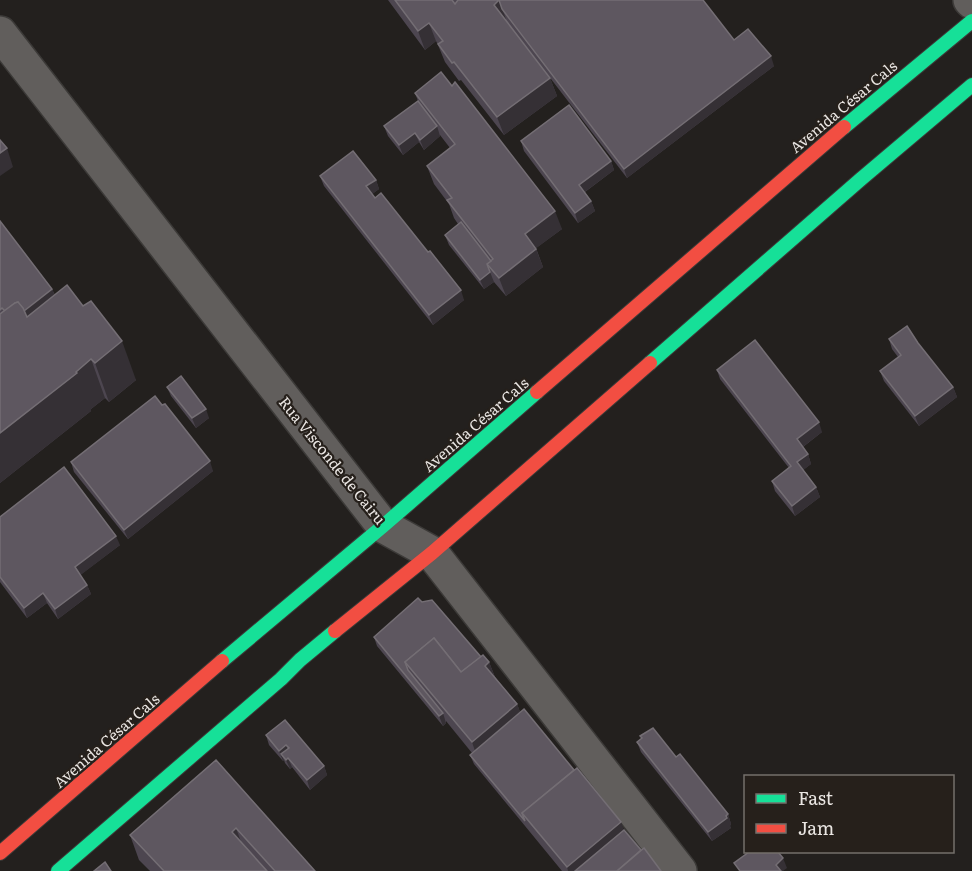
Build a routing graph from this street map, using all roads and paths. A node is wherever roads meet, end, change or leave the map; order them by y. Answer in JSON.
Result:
{"nodes":[{"id":1,"x":972,"y":21,"type":"edge"},
{"id":2,"x":0,"y":33,"type":"edge"},
{"id":3,"x":970,"y":91,"type":"edge"},
{"id":4,"x":383,"y":526,"type":"junction"},
{"id":5,"x":432,"y":553,"type":"junction"},
{"id":6,"x":0,"y":853,"type":"edge"},
{"id":7,"x":58,"y":871,"type":"edge"},
{"id":8,"x":680,"y":871,"type":"edge"}],
"edges":[{"from":1,"to":4,"type":"main road","name":"Avenida César Cals"},
{"from":2,"to":4,"type":"street","name":"Rua Visconde de Cairu"},
{"from":3,"to":5,"type":"main road"},
{"from":4,"to":5,"type":"street","name":"Rua Visconde de Cairu"},
{"from":4,"to":6,"type":"main road","name":"Avenida César Cals"},
{"from":5,"to":7,"type":"main road"},
{"from":5,"to":8,"type":"street","name":"Rua Visconde de Cairu"}]}
